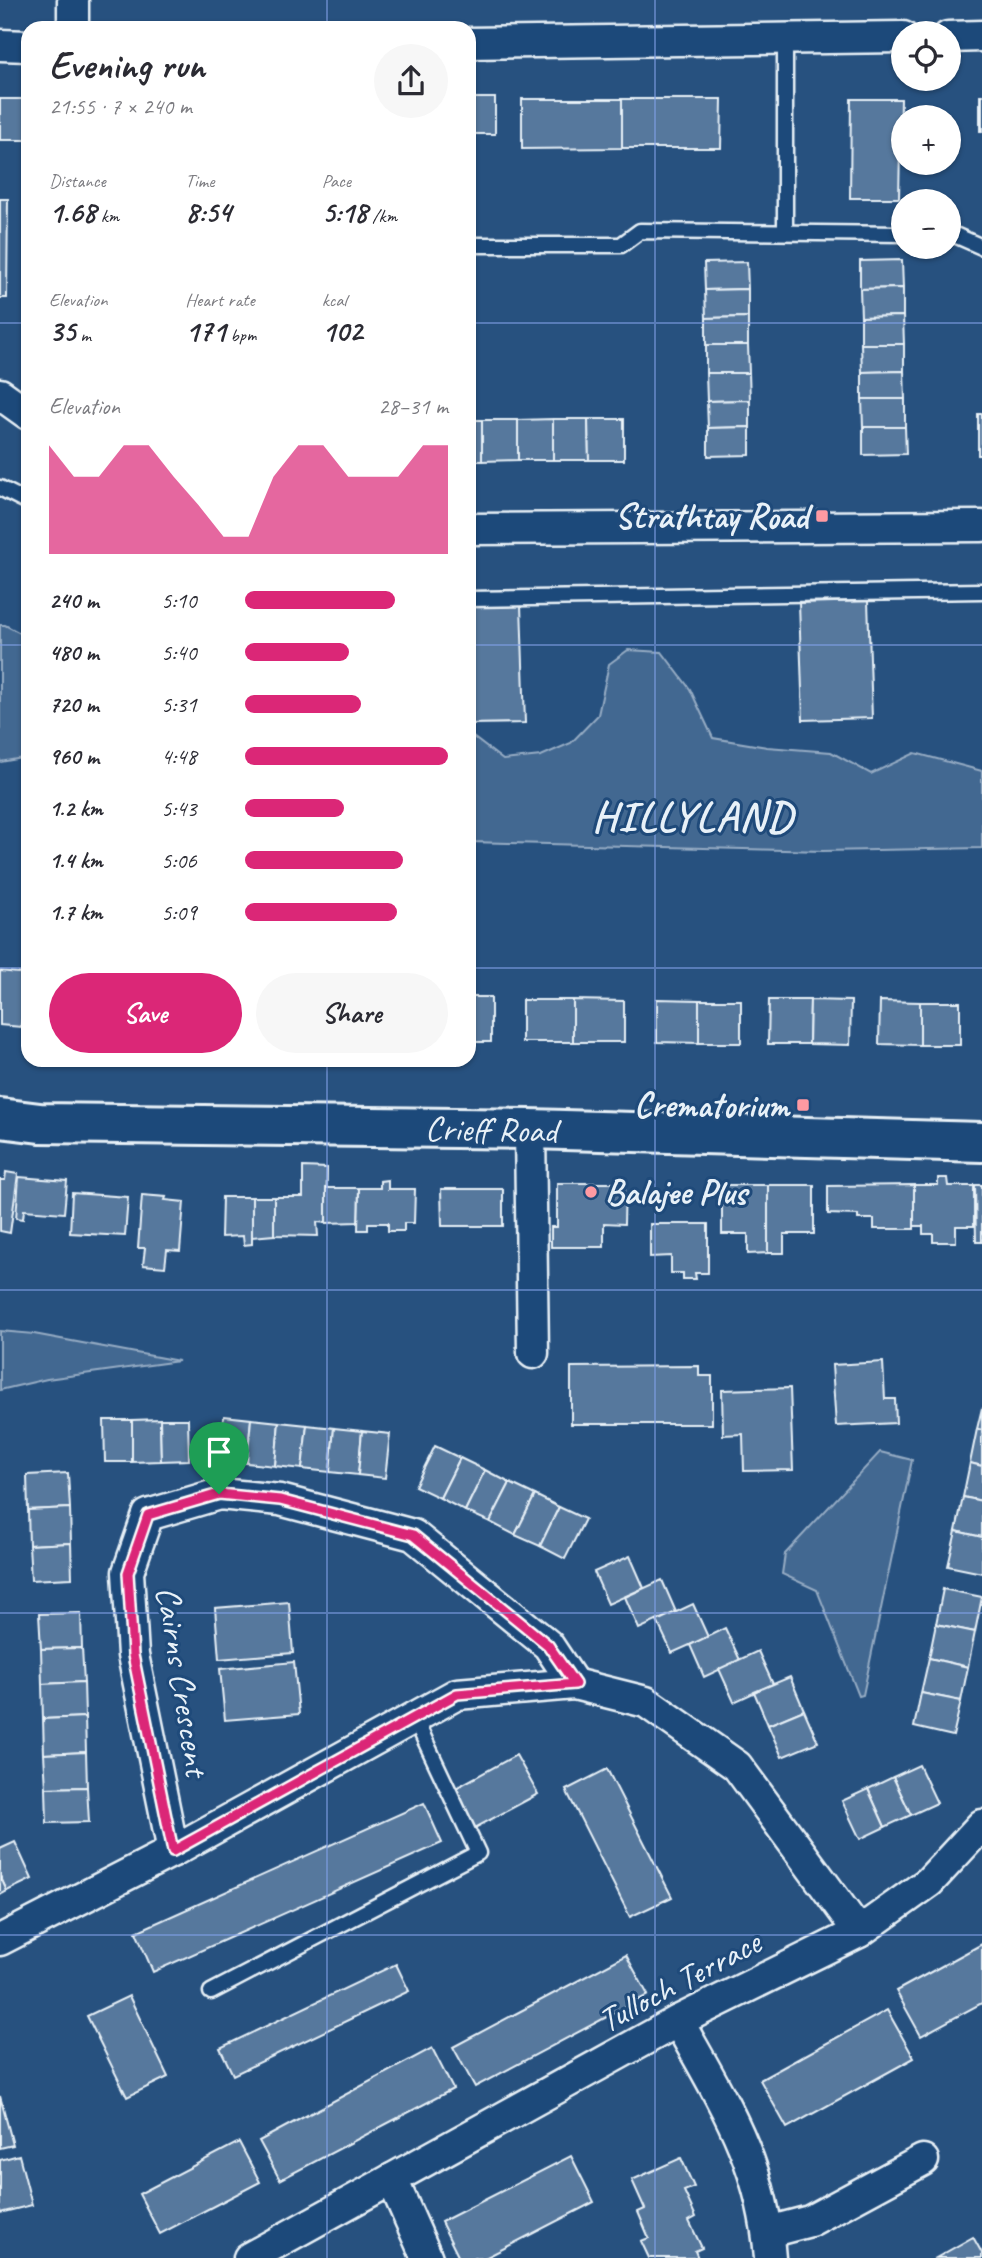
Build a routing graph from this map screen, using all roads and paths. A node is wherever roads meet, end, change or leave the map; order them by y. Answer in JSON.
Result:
{"nodes":[{"id":1,"x":73,"y":0,"type":"edge"},
{"id":2,"x":74,"y":21,"type":"edge"},
{"id":3,"x":982,"y":36,"type":"edge"},
{"id":4,"x":891,"y":37,"type":"edge"},
{"id":5,"x":961,"y":37,"type":"edge"},
{"id":6,"x":785,"y":38,"type":"junction"},
{"id":7,"x":476,"y":43,"type":"edge"},
{"id":8,"x":0,"y":45,"type":"edge"},
{"id":9,"x":21,"y":46,"type":"edge"},
{"id":10,"x":785,"y":231,"type":"junction"},
{"id":11,"x":891,"y":234,"type":"edge"},
{"id":12,"x":961,"y":238,"type":"edge"},
{"id":13,"x":476,"y":245,"type":"edge"},
{"id":14,"x":982,"y":247,"type":"edge"},
{"id":15,"x":0,"y":394,"type":"edge"},
{"id":16,"x":21,"y":409,"type":"edge"},
{"id":17,"x":0,"y":488,"type":"edge"},
{"id":18,"x":21,"y":498,"type":"edge"},
{"id":19,"x":982,"y":526,"type":"edge"},
{"id":20,"x":476,"y":528,"type":"edge"},
{"id":21,"x":982,"y":591,"type":"edge"},
{"id":22,"x":476,"y":599,"type":"edge"},
{"id":23,"x":0,"y":1118,"type":"edge"},
{"id":24,"x":530,"y":1129,"type":"junction"},
{"id":25,"x":982,"y":1142,"type":"edge"},
{"id":26,"x":533,"y":1353,"type":"dead end"},
{"id":27,"x":575,"y":1684,"type":"junction"},
{"id":28,"x":414,"y":1717,"type":"junction"},
{"id":29,"x":982,"y":1825,"type":"edge"},
{"id":30,"x":173,"y":1851,"type":"junction"},
{"id":31,"x":859,"y":1932,"type":"junction"},
{"id":32,"x":0,"y":1940,"type":"edge"},
{"id":33,"x":211,"y":1992,"type":"dead end"},
{"id":34,"x":678,"y":2021,"type":"junction"},
{"id":35,"x":923,"y":2160,"type":"dead end"},
{"id":36,"x":392,"y":2179,"type":"junction"},
{"id":37,"x":769,"y":2245,"type":"edge"},
{"id":38,"x":249,"y":2258,"type":"edge"},
{"id":39,"x":427,"y":2258,"type":"edge"}],
"edges":[{"from":1,"to":2,"type":"street"},
{"from":3,"to":5,"type":"street"},
{"from":4,"to":6,"type":"street"},
{"from":6,"to":7,"type":"street"},
{"from":6,"to":10,"type":"lane"},
{"from":8,"to":9,"type":"street"},
{"from":10,"to":11,"type":"lane"},
{"from":10,"to":13,"type":"lane"},
{"from":12,"to":14,"type":"lane"},
{"from":15,"to":16,"type":"street"},
{"from":17,"to":18,"type":"lane"},
{"from":19,"to":20,"type":"street"},
{"from":21,"to":22,"type":"lane"},
{"from":23,"to":24,"type":"main road","name":"Crieff Road"},
{"from":24,"to":25,"type":"main road","name":"Crieff Road"},
{"from":24,"to":26,"type":"street"},
{"from":27,"to":28,"type":"street","name":"Cairns Crescent"},
{"from":27,"to":30,"type":"street","name":"Cairns Crescent"},
{"from":27,"to":31,"type":"street","name":"Cairns Crescent"},
{"from":28,"to":30,"type":"street","name":"Cairns Crescent"},
{"from":28,"to":33,"type":"lane"},
{"from":29,"to":31,"type":"street","name":"Tulloch Terrace"},
{"from":30,"to":32,"type":"street","name":"Cairns Crescent"},
{"from":31,"to":34,"type":"street","name":"Tulloch Terrace"},
{"from":34,"to":36,"type":"street","name":"Tulloch Terrace"},
{"from":34,"to":37,"type":"street"},
{"from":35,"to":37,"type":"street"},
{"from":36,"to":38,"type":"street","name":"Tulloch Terrace"},
{"from":36,"to":39,"type":"street"}]}
